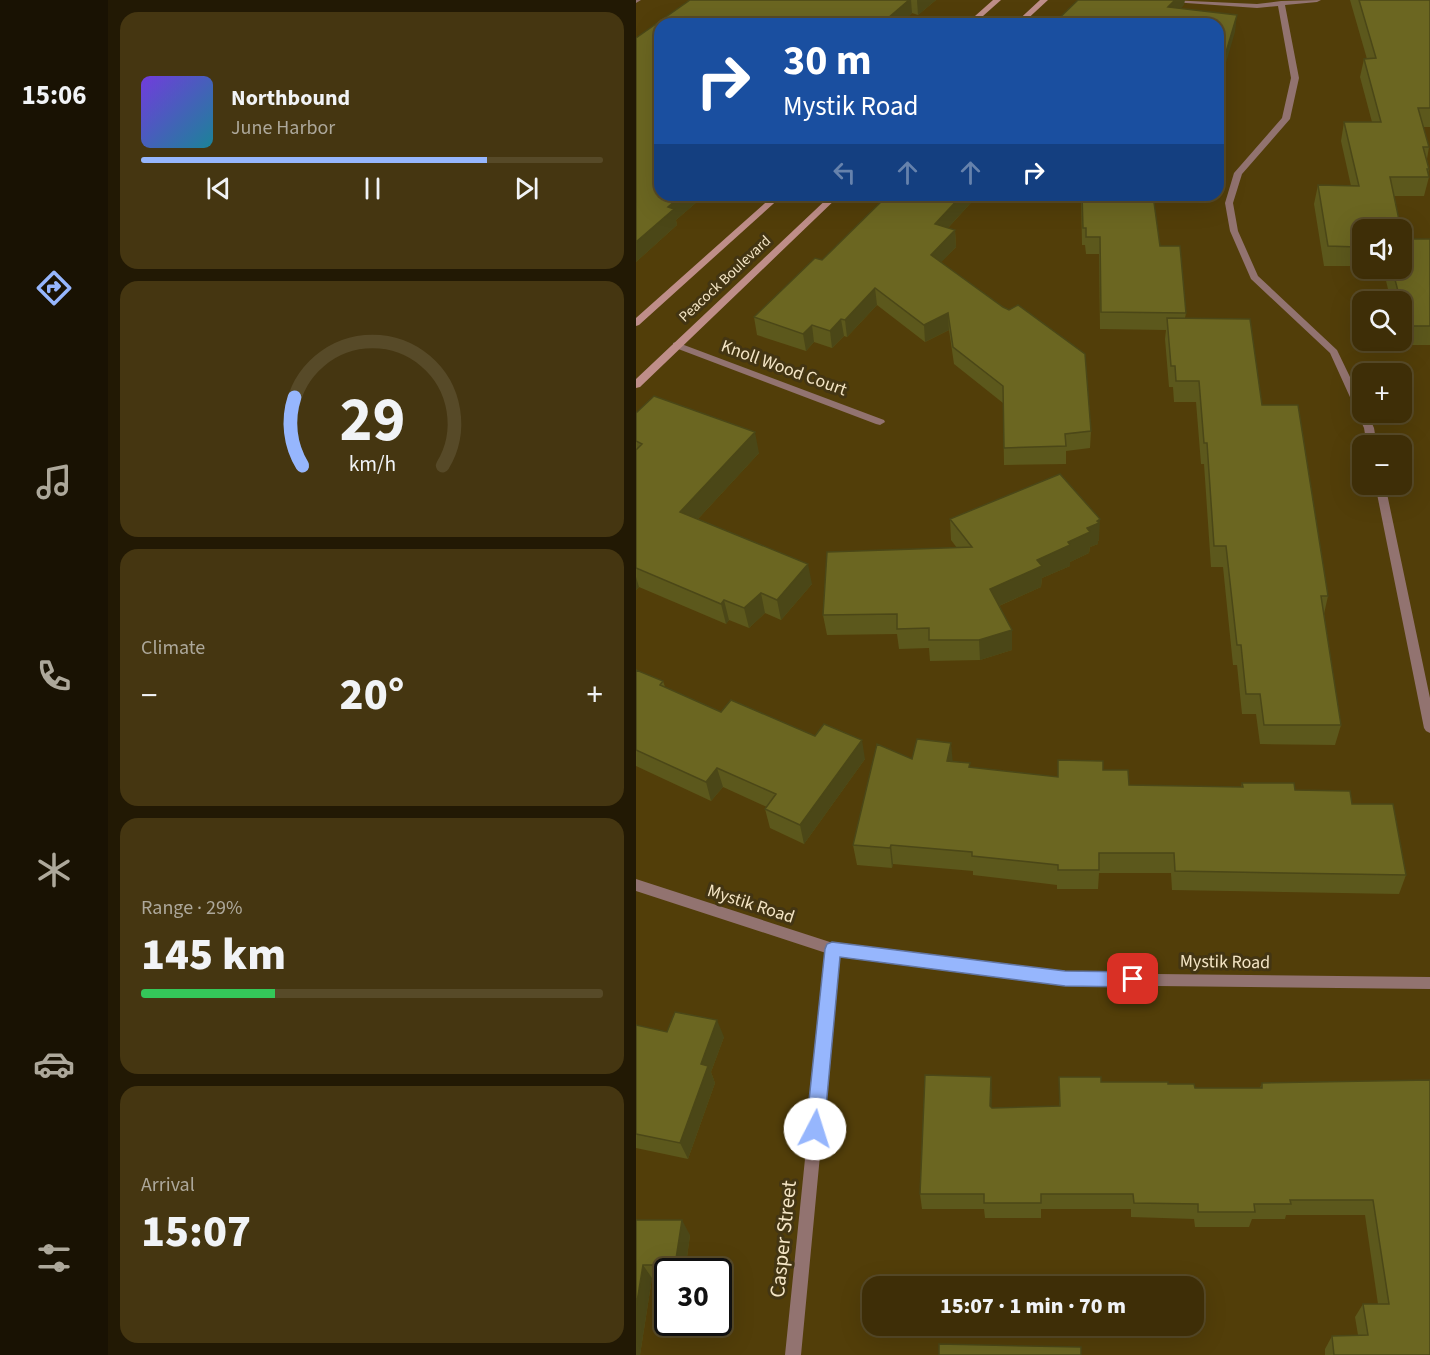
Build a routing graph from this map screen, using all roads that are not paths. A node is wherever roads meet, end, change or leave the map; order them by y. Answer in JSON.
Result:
{"nodes":[{"id":1,"x":997,"y":0,"type":"edge"},
{"id":2,"x":1044,"y":0,"type":"edge"},
{"id":3,"x":1172,"y":0,"type":"edge"},
{"id":4,"x":1317,"y":0,"type":"edge"},
{"id":5,"x":1281,"y":3,"type":"junction"},
{"id":6,"x":977,"y":18,"type":"edge"},
{"id":7,"x":1024,"y":18,"type":"edge"},
{"id":8,"x":772,"y":201,"type":"edge"},
{"id":9,"x":830,"y":201,"type":"edge"},
{"id":10,"x":636,"y":323,"type":"edge"},
{"id":11,"x":676,"y":345,"type":"junction"},
{"id":12,"x":636,"y":385,"type":"edge"},
{"id":13,"x":880,"y":422,"type":"dead end"},
{"id":14,"x":1370,"y":435,"type":"edge"},
{"id":15,"x":1382,"y":495,"type":"edge"},
{"id":16,"x":1430,"y":728,"type":"edge"},
{"id":17,"x":636,"y":885,"type":"edge"},
{"id":18,"x":832,"y":949,"type":"junction"},
{"id":19,"x":1430,"y":983,"type":"edge"},
{"id":20,"x":793,"y":1355,"type":"edge"}],
"edges":[{"from":1,"to":6,"type":"street"},
{"from":2,"to":7,"type":"street"},
{"from":3,"to":5,"type":"street"},
{"from":4,"to":5,"type":"street"},
{"from":5,"to":14,"type":"street"},
{"from":8,"to":10,"type":"street","name":"Peacock Boulevard"},
{"from":9,"to":11,"type":"street","name":"Peacock Boulevard"},
{"from":11,"to":12,"type":"street","name":"Peacock Boulevard"},
{"from":11,"to":13,"type":"street","name":"Knoll Wood Court"},
{"from":15,"to":16,"type":"street"},
{"from":17,"to":18,"type":"street","name":"Mystik Road"},
{"from":18,"to":19,"type":"street","name":"Mystik Road"},
{"from":18,"to":20,"type":"street","name":"Casper Street"}]}
